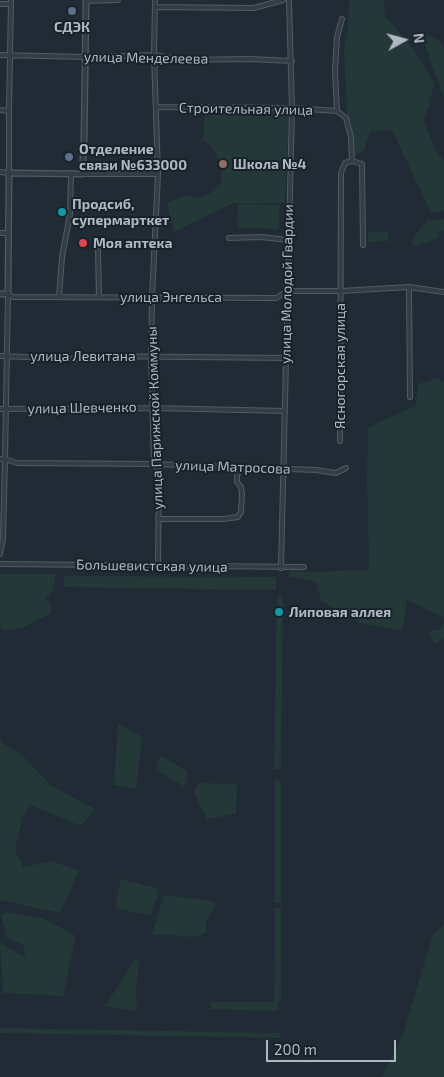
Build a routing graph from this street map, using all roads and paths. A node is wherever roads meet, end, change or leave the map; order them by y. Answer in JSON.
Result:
{"nodes":[{"id":1,"x":86,"y":0,"type":"edge"},
{"id":2,"x":102,"y":0,"type":"edge"},
{"id":3,"x":118,"y":0,"type":"edge"},
{"id":4,"x":155,"y":0,"type":"edge"},
{"id":5,"x":283,"y":0,"type":"edge"},
{"id":6,"x":289,"y":0,"type":"edge"},
{"id":7,"x":11,"y":2,"type":"edge"},
{"id":8,"x":0,"y":4,"type":"edge"},
{"id":9,"x":155,"y":7,"type":"junction"},
{"id":10,"x":342,"y":19,"type":"dead end"},
{"id":11,"x":0,"y":55,"type":"edge"},
{"id":12,"x":10,"y":55,"type":"junction"},
{"id":13,"x":154,"y":55,"type":"junction"},
{"id":14,"x":85,"y":57,"type":"junction"},
{"id":15,"x":292,"y":61,"type":"junction"},
{"id":16,"x":156,"y":107,"type":"junction"},
{"id":17,"x":292,"y":108,"type":"junction"},
{"id":18,"x":0,"y":110,"type":"edge"},
{"id":19,"x":9,"y":111,"type":"junction"},
{"id":20,"x":337,"y":111,"type":"junction"},
{"id":21,"x":352,"y":161,"type":"junction"},
{"id":22,"x":0,"y":172,"type":"edge"},
{"id":23,"x":9,"y":173,"type":"junction"},
{"id":24,"x":71,"y":174,"type":"junction"},
{"id":25,"x":82,"y":174,"type":"junction"},
{"id":26,"x":158,"y":174,"type":"junction"},
{"id":27,"x":8,"y":233,"type":"junction"},
{"id":28,"x":0,"y":234,"type":"edge"},
{"id":29,"x":229,"y":238,"type":"dead end"},
{"id":30,"x":288,"y":240,"type":"junction"},
{"id":31,"x":363,"y":245,"type":"dead end"},
{"id":32,"x":98,"y":251,"type":"dead end"},
{"id":33,"x":408,"y":287,"type":"junction"},
{"id":34,"x":288,"y":292,"type":"junction"},
{"id":35,"x":341,"y":292,"type":"junction"},
{"id":36,"x":444,"y":292,"type":"edge"},
{"id":37,"x":0,"y":294,"type":"edge"},
{"id":38,"x":8,"y":294,"type":"junction"},
{"id":39,"x":59,"y":297,"type":"junction"},
{"id":40,"x":99,"y":297,"type":"junction"},
{"id":41,"x":152,"y":297,"type":"junction"},
{"id":42,"x":0,"y":356,"type":"edge"},
{"id":43,"x":7,"y":356,"type":"junction"},
{"id":44,"x":151,"y":356,"type":"junction"},
{"id":45,"x":286,"y":358,"type":"junction"},
{"id":46,"x":410,"y":397,"type":"dead end"},
{"id":47,"x":153,"y":408,"type":"junction"},
{"id":48,"x":3,"y":409,"type":"edge"},
{"id":49,"x":285,"y":411,"type":"junction"},
{"id":50,"x":340,"y":441,"type":"dead end"},
{"id":51,"x":5,"y":458,"type":"junction"},
{"id":52,"x":0,"y":459,"type":"edge"},
{"id":53,"x":154,"y":464,"type":"junction"},
{"id":54,"x":240,"y":467,"type":"junction"},
{"id":55,"x":346,"y":468,"type":"dead end"},
{"id":56,"x":283,"y":469,"type":"junction"},
{"id":57,"x":1,"y":508,"type":"edge"},
{"id":58,"x":158,"y":519,"type":"junction"},
{"id":59,"x":0,"y":554,"type":"edge"},
{"id":60,"x":0,"y":564,"type":"edge"},
{"id":61,"x":158,"y":566,"type":"junction"},
{"id":62,"x":304,"y":567,"type":"dead end"},
{"id":63,"x":281,"y":568,"type":"junction"}],
"edges":[{"from":1,"to":2,"type":"street"},
{"from":1,"to":14,"type":"street"},
{"from":2,"to":3,"type":"street"},
{"from":4,"to":9,"type":"street","name":"улица Парижской Коммуны"},
{"from":5,"to":9,"type":"street"},
{"from":6,"to":15,"type":"street","name":"улица Молодой Гвардии"},
{"from":7,"to":8,"type":"street"},
{"from":7,"to":12,"type":"street"},
{"from":9,"to":13,"type":"street","name":"улица Парижской Коммуны"},
{"from":10,"to":20,"type":"street"},
{"from":11,"to":12,"type":"street","name":"улица Менделеева"},
{"from":12,"to":14,"type":"street","name":"улица Менделеева"},
{"from":12,"to":19,"type":"street"},
{"from":13,"to":14,"type":"street","name":"улица Менделеева"},
{"from":13,"to":15,"type":"street","name":"улица Менделеева"},
{"from":13,"to":16,"type":"street","name":"улица Парижской Коммуны"},
{"from":14,"to":25,"type":"street"},
{"from":15,"to":17,"type":"street","name":"улица Молодой Гвардии"},
{"from":16,"to":17,"type":"street","name":"Строительная улица"},
{"from":16,"to":26,"type":"street","name":"улица Парижской Коммуны"},
{"from":17,"to":20,"type":"street","name":"Строительная улица"},
{"from":17,"to":30,"type":"street","name":"улица Молодой Гвардии"},
{"from":18,"to":19,"type":"street"},
{"from":19,"to":23,"type":"street"},
{"from":20,"to":21,"type":"street"},
{"from":21,"to":31,"type":"street"},
{"from":21,"to":35,"type":"street","name":"Ясногорская улица"},
{"from":22,"to":23,"type":"street"},
{"from":23,"to":24,"type":"street"},
{"from":23,"to":27,"type":"street"},
{"from":24,"to":25,"type":"street"},
{"from":24,"to":39,"type":"street"},
{"from":25,"to":26,"type":"street"},
{"from":26,"to":41,"type":"street","name":"улица Парижской Коммуны"},
{"from":27,"to":28,"type":"street"},
{"from":27,"to":38,"type":"street"},
{"from":29,"to":30,"type":"street"},
{"from":30,"to":34,"type":"street","name":"улица Молодой Гвардии"},
{"from":32,"to":40,"type":"street"},
{"from":33,"to":35,"type":"street","name":"улица Энгельса"},
{"from":33,"to":36,"type":"street","name":"улица Энгельса"},
{"from":33,"to":46,"type":"street"},
{"from":34,"to":35,"type":"street","name":"улица Энгельса"},
{"from":34,"to":41,"type":"street","name":"улица Энгельса"},
{"from":34,"to":45,"type":"street","name":"улица Молодой Гвардии"},
{"from":35,"to":50,"type":"street","name":"Ясногорская улица"},
{"from":37,"to":38,"type":"street","name":"улица Энгельса"},
{"from":38,"to":39,"type":"street","name":"улица Энгельса"},
{"from":38,"to":43,"type":"street"},
{"from":39,"to":40,"type":"street","name":"улица Энгельса"},
{"from":40,"to":41,"type":"street","name":"улица Энгельса"},
{"from":41,"to":44,"type":"street","name":"улица Парижской Коммуны"},
{"from":42,"to":43,"type":"street","name":"улица Левитана"},
{"from":43,"to":44,"type":"street","name":"улица Левитана"},
{"from":43,"to":48,"type":"street"},
{"from":44,"to":45,"type":"street","name":"улица Левитана"},
{"from":44,"to":47,"type":"street","name":"улица Парижской Коммуны"},
{"from":45,"to":49,"type":"street","name":"улица Молодой Гвардии"},
{"from":47,"to":48,"type":"street","name":"улица Шевченко"},
{"from":47,"to":49,"type":"street","name":"улица Шевченко"},
{"from":47,"to":53,"type":"street","name":"улица Парижской Коммуны"},
{"from":48,"to":51,"type":"street"},
{"from":49,"to":56,"type":"street","name":"улица Молодой Гвардии"},
{"from":51,"to":52,"type":"street","name":"улица Матросова"},
{"from":51,"to":53,"type":"street","name":"улица Матросова"},
{"from":51,"to":57,"type":"street"},
{"from":53,"to":54,"type":"street","name":"улица Матросова"},
{"from":53,"to":58,"type":"street","name":"улица Парижской Коммуны"},
{"from":54,"to":56,"type":"street","name":"улица Матросова"},
{"from":54,"to":58,"type":"street"},
{"from":55,"to":56,"type":"street","name":"улица Матросова"},
{"from":56,"to":63,"type":"street","name":"улица Молодой Гвардии"},
{"from":57,"to":59,"type":"street"},
{"from":58,"to":61,"type":"street","name":"улица Парижской Коммуны"},
{"from":60,"to":61,"type":"street","name":"Большевистская улица"},
{"from":61,"to":63,"type":"street","name":"Большевистская улица"},
{"from":62,"to":63,"type":"street","name":"Большевистская улица"}]}
